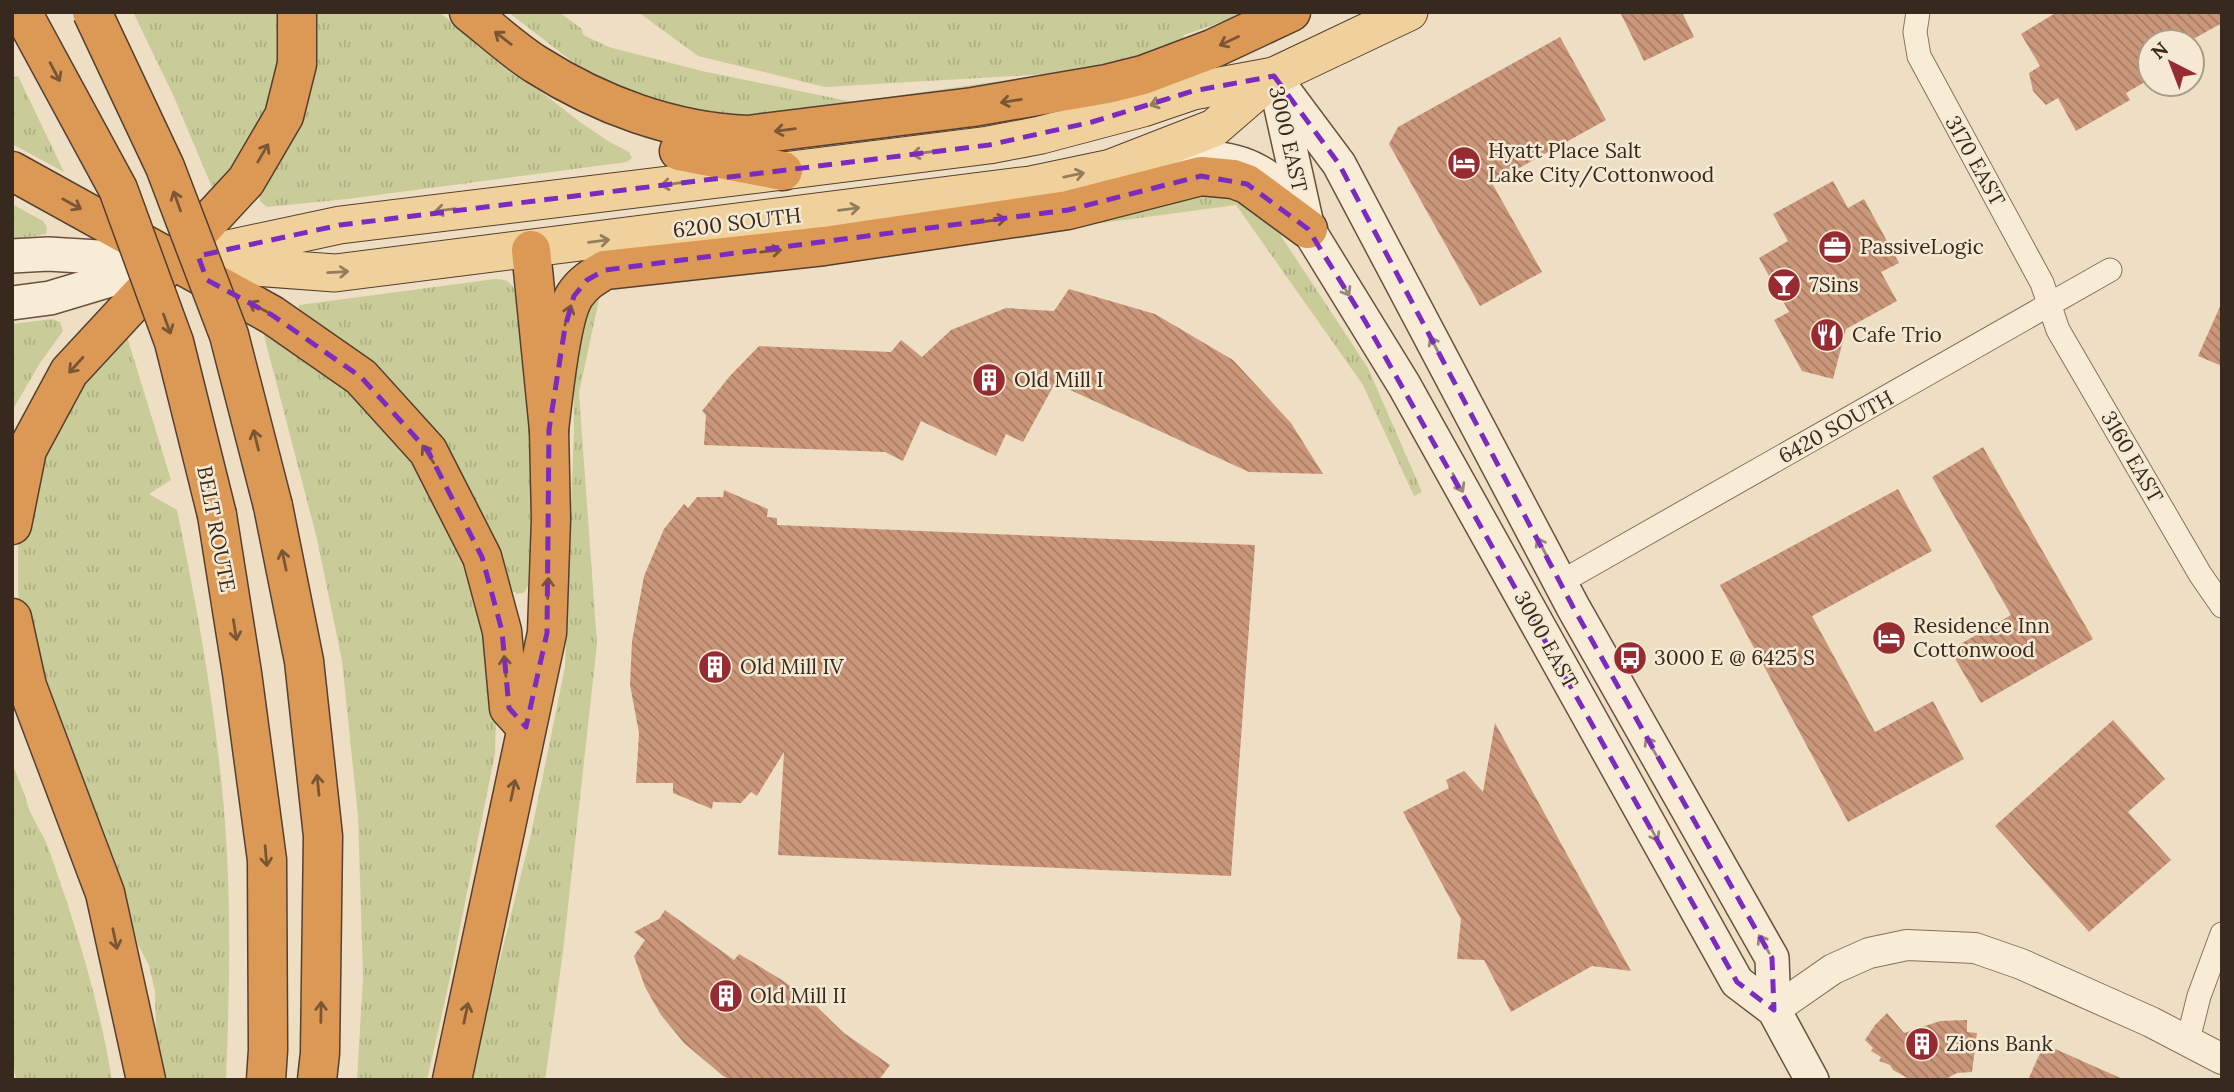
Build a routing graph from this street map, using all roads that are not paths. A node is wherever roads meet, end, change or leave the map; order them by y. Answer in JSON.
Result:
{"nodes":[{"id":1,"x":22,"y":12,"type":"edge"},
{"id":2,"x":92,"y":12,"type":"edge"},
{"id":3,"x":297,"y":12,"type":"edge"},
{"id":4,"x":469,"y":12,"type":"edge"},
{"id":5,"x":1291,"y":12,"type":"edge"},
{"id":6,"x":1409,"y":12,"type":"edge"},
{"id":7,"x":1918,"y":12,"type":"edge"},
{"id":8,"x":537,"y":65,"type":"junction"},
{"id":9,"x":1273,"y":76,"type":"junction"},
{"id":10,"x":1111,"y":168,"type":"junction"},
{"id":11,"x":12,"y":171,"type":"edge"},
{"id":12,"x":783,"y":171,"type":"junction"},
{"id":13,"x":1308,"y":229,"type":"junction"},
{"id":14,"x":531,"y":250,"type":"junction"},
{"id":15,"x":12,"y":256,"type":"edge"},
{"id":16,"x":173,"y":261,"type":"junction"},
{"id":17,"x":2110,"y":270,"type":"dead end"},
{"id":18,"x":12,"y":303,"type":"edge"},
{"id":19,"x":2050,"y":305,"type":"junction"},
{"id":20,"x":549,"y":430,"type":"junction"},
{"id":21,"x":12,"y":525,"type":"edge"},
{"id":22,"x":1561,"y":582,"type":"junction"},
{"id":23,"x":2222,"y":606,"type":"edge"},
{"id":24,"x":12,"y":618,"type":"edge"},
{"id":25,"x":12,"y":704,"type":"edge"},
{"id":26,"x":526,"y":727,"type":"junction"},
{"id":27,"x":104,"y":893,"type":"junction"},
{"id":28,"x":2222,"y":934,"type":"edge"},
{"id":29,"x":1774,"y":1010,"type":"junction"},
{"id":30,"x":2188,"y":1040,"type":"junction"},
{"id":31,"x":2222,"y":1059,"type":"edge"},
{"id":32,"x":146,"y":1080,"type":"edge"},
{"id":33,"x":265,"y":1080,"type":"edge"},
{"id":34,"x":317,"y":1080,"type":"edge"},
{"id":35,"x":452,"y":1080,"type":"edge"},
{"id":36,"x":1812,"y":1080,"type":"edge"}],
"edges":[{"from":1,"to":33,"type":"highway","name":"BELT ROUTE","one_way":true,"bridge":true},
{"from":34,"to":2,"type":"highway","one_way":true,"bridge":true},
{"from":16,"to":3,"type":"highway","one_way":true},
{"from":8,"to":4,"type":"highway","one_way":true},
{"from":5,"to":8,"type":"highway","one_way":true},
{"from":6,"to":9,"type":"main road","name":"6200 SOUTH"},
{"from":7,"to":19,"type":"street","name":"3170 EAST"},
{"from":8,"to":12,"type":"highway"},
{"from":9,"to":10,"type":"main road","name":"6200 SOUTH"},
{"from":9,"to":12,"type":"main road","name":"6200 SOUTH","one_way":true},
{"from":9,"to":13,"type":"main road","name":"3000 EAST"},
{"from":22,"to":9,"type":"main road","name":"3000 EAST","one_way":true},
{"from":10,"to":13,"type":"main road"},
{"from":14,"to":10,"type":"main road","name":"6200 SOUTH","one_way":true},
{"from":11,"to":16,"type":"highway","one_way":true},
{"from":12,"to":16,"type":"main road","name":"6200 SOUTH","one_way":true},
{"from":20,"to":13,"type":"highway","one_way":true},
{"from":13,"to":29,"type":"main road","name":"3000 EAST","one_way":true},
{"from":16,"to":14,"type":"main road","name":"6200 SOUTH","one_way":true},
{"from":14,"to":20,"type":"highway"},
{"from":15,"to":16,"type":"main road","name":"6200 SOUTH"},
{"from":16,"to":18,"type":"main road","name":"6200 SOUTH"},
{"from":16,"to":21,"type":"highway","one_way":true},
{"from":26,"to":16,"type":"highway","one_way":true},
{"from":17,"to":19,"type":"street","name":"6420 SOUTH"},
{"from":19,"to":22,"type":"street","name":"6420 SOUTH"},
{"from":19,"to":23,"type":"street","name":"3160 EAST"},
{"from":26,"to":20,"type":"highway","one_way":true},
{"from":29,"to":22,"type":"main road","name":"3000 EAST","one_way":true},
{"from":24,"to":27,"type":"highway"},
{"from":25,"to":27,"type":"highway"},
{"from":35,"to":26,"type":"highway","one_way":true},
{"from":27,"to":32,"type":"highway","one_way":true},
{"from":28,"to":30,"type":"street"},
{"from":29,"to":30,"type":"street"},
{"from":29,"to":36,"type":"main road","name":"3000 EAST"},
{"from":30,"to":31,"type":"street"}]}
